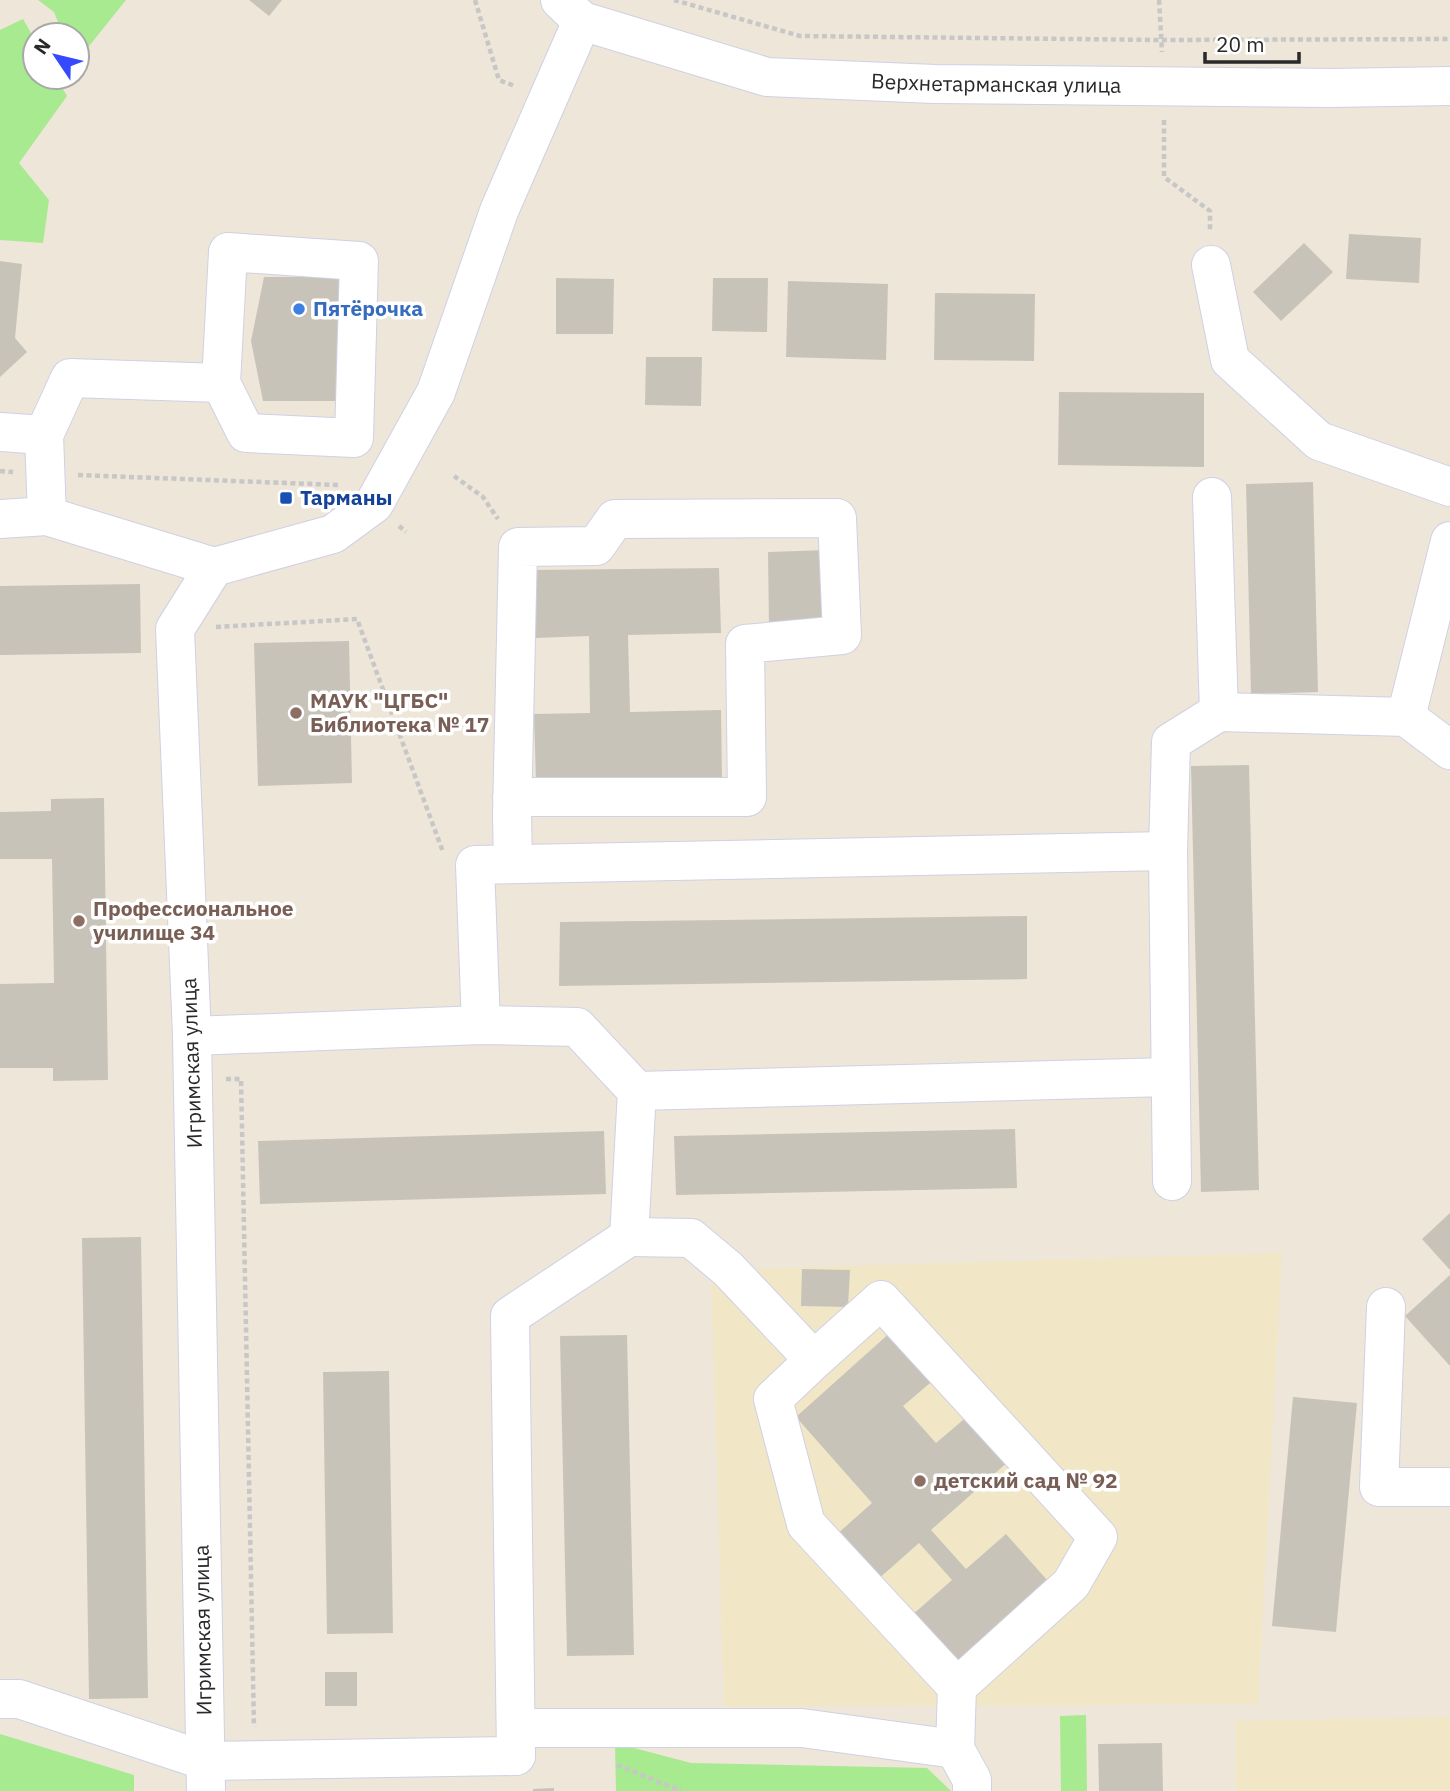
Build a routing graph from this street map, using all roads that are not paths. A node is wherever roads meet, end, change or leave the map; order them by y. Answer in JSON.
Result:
{"nodes":[{"id":1,"x":571,"y":10,"type":"edge"},
{"id":2,"x":1450,"y":86,"type":"edge"},
{"id":3,"x":1211,"y":265,"type":"road end"},
{"id":4,"x":222,"y":383,"type":"junction"},
{"id":5,"x":0,"y":432,"type":"edge"},
{"id":6,"x":44,"y":435,"type":"junction"},
{"id":7,"x":1450,"y":487,"type":"edge"},
{"id":8,"x":1212,"y":497,"type":"dead end"},
{"id":9,"x":47,"y":516,"type":"junction"},
{"id":10,"x":0,"y":519,"type":"edge"},
{"id":11,"x":1450,"y":541,"type":"edge"},
{"id":12,"x":214,"y":567,"type":"junction"},
{"id":13,"x":1219,"y":712,"type":"junction"},
{"id":14,"x":1406,"y":717,"type":"junction"},
{"id":15,"x":1450,"y":750,"type":"edge"},
{"id":16,"x":512,"y":797,"type":"junction"},
{"id":17,"x":1168,"y":851,"type":"junction"},
{"id":18,"x":513,"y":864,"type":"junction"},
{"id":19,"x":481,"y":1025,"type":"junction"},
{"id":20,"x":192,"y":1036,"type":"junction"},
{"id":21,"x":1170,"y":1077,"type":"junction"},
{"id":22,"x":636,"y":1091,"type":"junction"},
{"id":23,"x":1172,"y":1181,"type":"dead end"},
{"id":24,"x":629,"y":1237,"type":"junction"},
{"id":25,"x":1386,"y":1307,"type":"dead end"},
{"id":26,"x":814,"y":1360,"type":"junction"},
{"id":27,"x":1450,"y":1487,"type":"edge"},
{"id":28,"x":957,"y":1687,"type":"junction"},
{"id":29,"x":0,"y":1699,"type":"edge"},
{"id":30,"x":516,"y":1728,"type":"junction"},
{"id":31,"x":955,"y":1749,"type":"junction"},
{"id":32,"x":206,"y":1776,"type":"edge"},
{"id":33,"x":972,"y":1791,"type":"edge"}],
"edges":[{"from":1,"to":2,"type":"street","name":"Верхнетарманская улица"},
{"from":1,"to":12,"type":"street"},
{"from":3,"to":7,"type":"street"},
{"from":4,"to":4,"type":"street"},
{"from":4,"to":6,"type":"street"},
{"from":5,"to":6,"type":"street"},
{"from":6,"to":9,"type":"street"},
{"from":8,"to":13,"type":"street"},
{"from":9,"to":10,"type":"street"},
{"from":9,"to":12,"type":"street"},
{"from":11,"to":14,"type":"street"},
{"from":12,"to":20,"type":"street","name":"Игримская улица"},
{"from":13,"to":14,"type":"street"},
{"from":13,"to":17,"type":"street"},
{"from":14,"to":15,"type":"street"},
{"from":16,"to":16,"type":"street"},
{"from":16,"to":18,"type":"street"},
{"from":17,"to":18,"type":"street"},
{"from":17,"to":21,"type":"street"},
{"from":18,"to":19,"type":"street"},
{"from":19,"to":20,"type":"street"},
{"from":19,"to":22,"type":"street"},
{"from":20,"to":32,"type":"street","name":"Игримская улица"},
{"from":21,"to":22,"type":"street"},
{"from":21,"to":23,"type":"street"},
{"from":22,"to":24,"type":"street"},
{"from":24,"to":26,"type":"street"},
{"from":24,"to":30,"type":"street"},
{"from":25,"to":27,"type":"street"},
{"from":26,"to":28,"type":"street"},
{"from":26,"to":28,"type":"street"},
{"from":28,"to":31,"type":"street"},
{"from":29,"to":32,"type":"street"},
{"from":30,"to":31,"type":"street"},
{"from":30,"to":32,"type":"street"},
{"from":31,"to":33,"type":"street"}]}
